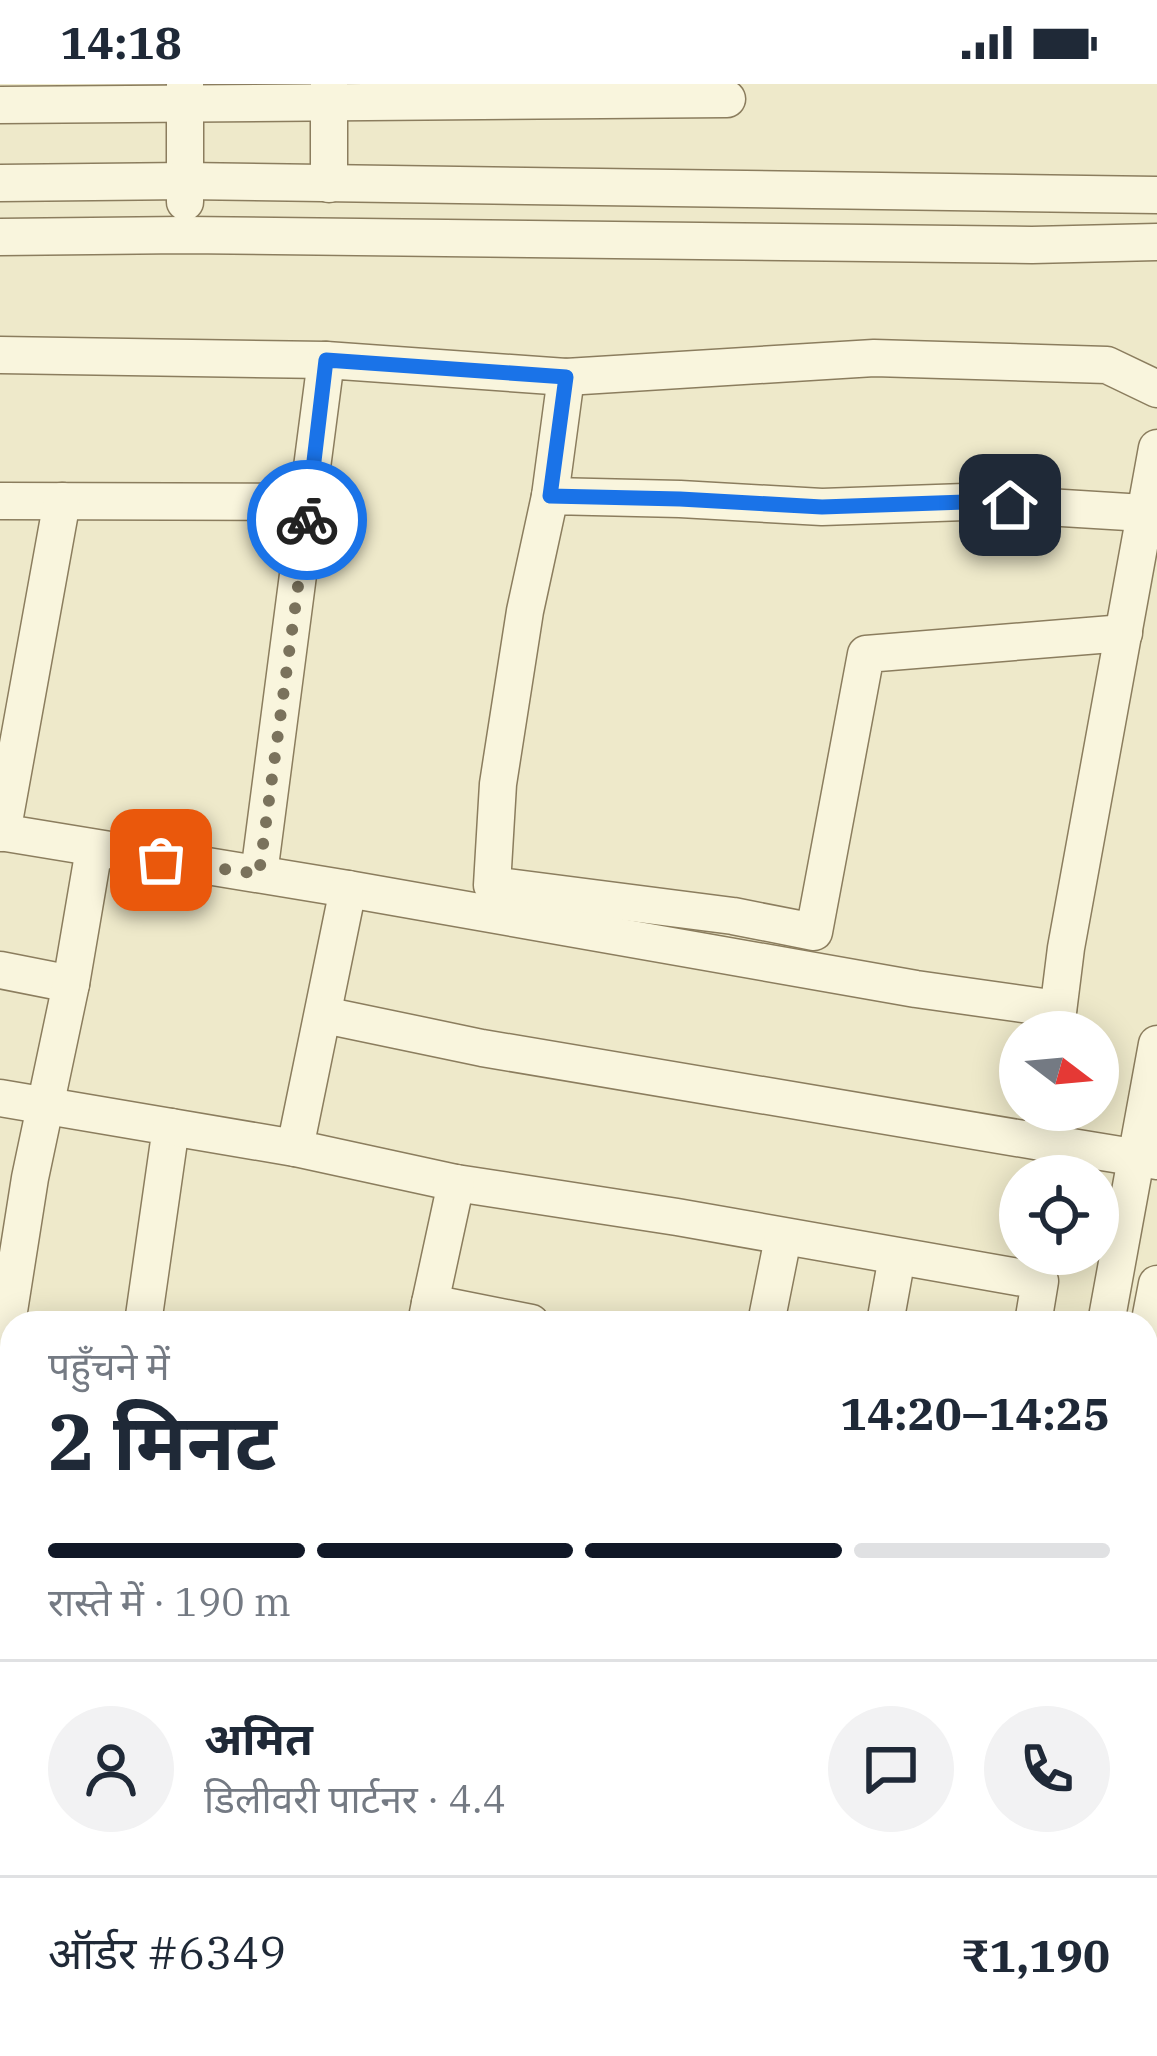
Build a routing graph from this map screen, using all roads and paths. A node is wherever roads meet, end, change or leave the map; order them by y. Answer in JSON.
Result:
{"nodes":[{"id":1,"x":640,"y":92,"type":"edge"},
{"id":2,"x":184,"y":94,"type":"edge"},
{"id":3,"x":329,"y":94,"type":"edge"},
{"id":4,"x":728,"y":99,"type":"dead end"},
{"id":5,"x":0,"y":105,"type":"edge"},
{"id":6,"x":186,"y":181,"type":"junction"},
{"id":7,"x":0,"y":183,"type":"edge"},
{"id":8,"x":329,"y":184,"type":"junction"},
{"id":9,"x":1157,"y":195,"type":"edge"},
{"id":10,"x":184,"y":235,"type":"junction"},
{"id":11,"x":0,"y":237,"type":"edge"},
{"id":12,"x":1157,"y":242,"type":"edge"},
{"id":13,"x":0,"y":355,"type":"edge"},
{"id":14,"x":326,"y":360,"type":"junction"},
{"id":15,"x":566,"y":377,"type":"junction"},
{"id":16,"x":1157,"y":388,"type":"edge"},
{"id":17,"x":1157,"y":448,"type":"edge"},
{"id":18,"x":550,"y":496,"type":"junction"},
{"id":19,"x":0,"y":501,"type":"edge"},
{"id":20,"x":62,"y":501,"type":"junction"},
{"id":21,"x":309,"y":502,"type":"junction"},
{"id":22,"x":1144,"y":513,"type":"junction"},
{"id":23,"x":1124,"y":634,"type":"junction"},
{"id":24,"x":1,"y":833,"type":"edge"},
{"id":25,"x":94,"y":849,"type":"junction"},
{"id":26,"x":259,"y":874,"type":"junction"},
{"id":27,"x":348,"y":889,"type":"junction"},
{"id":28,"x":0,"y":970,"type":"edge"},
{"id":29,"x":71,"y":984,"type":"junction"},
{"id":30,"x":1016,"y":1011,"type":"edge"},
{"id":31,"x":1058,"y":1011,"type":"edge"},
{"id":32,"x":324,"y":1015,"type":"junction"},
{"id":33,"x":1157,"y":1044,"type":"edge"},
{"id":34,"x":0,"y":1099,"type":"edge"},
{"id":35,"x":45,"y":1107,"type":"junction"},
{"id":36,"x":999,"y":1120,"type":"edge"},
{"id":37,"x":171,"y":1127,"type":"junction"},
{"id":38,"x":1058,"y":1131,"type":"edge"},
{"id":39,"x":295,"y":1148,"type":"junction"},
{"id":40,"x":1147,"y":1160,"type":"edge"},
{"id":41,"x":456,"y":1183,"type":"junction"},
{"id":42,"x":783,"y":1238,"type":"junction"},
{"id":43,"x":897,"y":1257,"type":"junction"},
{"id":44,"x":9,"y":1311,"type":"edge"},
{"id":45,"x":145,"y":1311,"type":"edge"},
{"id":46,"x":428,"y":1311,"type":"edge"},
{"id":47,"x":768,"y":1311,"type":"edge"},
{"id":48,"x":886,"y":1311,"type":"edge"},
{"id":49,"x":1035,"y":1311,"type":"edge"},
{"id":50,"x":1109,"y":1311,"type":"edge"}],
"edges":[{"from":1,"to":3,"type":"street"},
{"from":1,"to":4,"type":"street"},
{"from":2,"to":3,"type":"street"},
{"from":2,"to":5,"type":"street"},
{"from":2,"to":6,"type":"street"},
{"from":3,"to":8,"type":"street"},
{"from":6,"to":7,"type":"street"},
{"from":6,"to":8,"type":"street"},
{"from":6,"to":10,"type":"street"},
{"from":8,"to":9,"type":"street"},
{"from":10,"to":11,"type":"street"},
{"from":10,"to":12,"type":"street"},
{"from":13,"to":14,"type":"street"},
{"from":14,"to":15,"type":"street"},
{"from":14,"to":21,"type":"street"},
{"from":15,"to":16,"type":"street"},
{"from":15,"to":18,"type":"street"},
{"from":17,"to":22,"type":"street"},
{"from":18,"to":22,"type":"street"},
{"from":18,"to":23,"type":"street"},
{"from":19,"to":20,"type":"street"},
{"from":20,"to":21,"type":"street"},
{"from":20,"to":24,"type":"street"},
{"from":21,"to":26,"type":"street"},
{"from":22,"to":23,"type":"street"},
{"from":23,"to":31,"type":"street"},
{"from":24,"to":25,"type":"street"},
{"from":25,"to":26,"type":"street"},
{"from":25,"to":29,"type":"street"},
{"from":26,"to":27,"type":"street"},
{"from":27,"to":30,"type":"street"},
{"from":27,"to":32,"type":"street"},
{"from":28,"to":29,"type":"street"},
{"from":29,"to":35,"type":"street"},
{"from":32,"to":36,"type":"street"},
{"from":32,"to":39,"type":"street"},
{"from":33,"to":40,"type":"street"},
{"from":34,"to":35,"type":"street"},
{"from":35,"to":37,"type":"street"},
{"from":35,"to":44,"type":"street"},
{"from":37,"to":39,"type":"street"},
{"from":37,"to":45,"type":"street"},
{"from":38,"to":40,"type":"street"},
{"from":39,"to":41,"type":"street"},
{"from":40,"to":50,"type":"street"},
{"from":41,"to":42,"type":"street"},
{"from":41,"to":46,"type":"street"},
{"from":42,"to":43,"type":"street"},
{"from":42,"to":47,"type":"street"},
{"from":43,"to":48,"type":"street"},
{"from":43,"to":49,"type":"street"}]}
